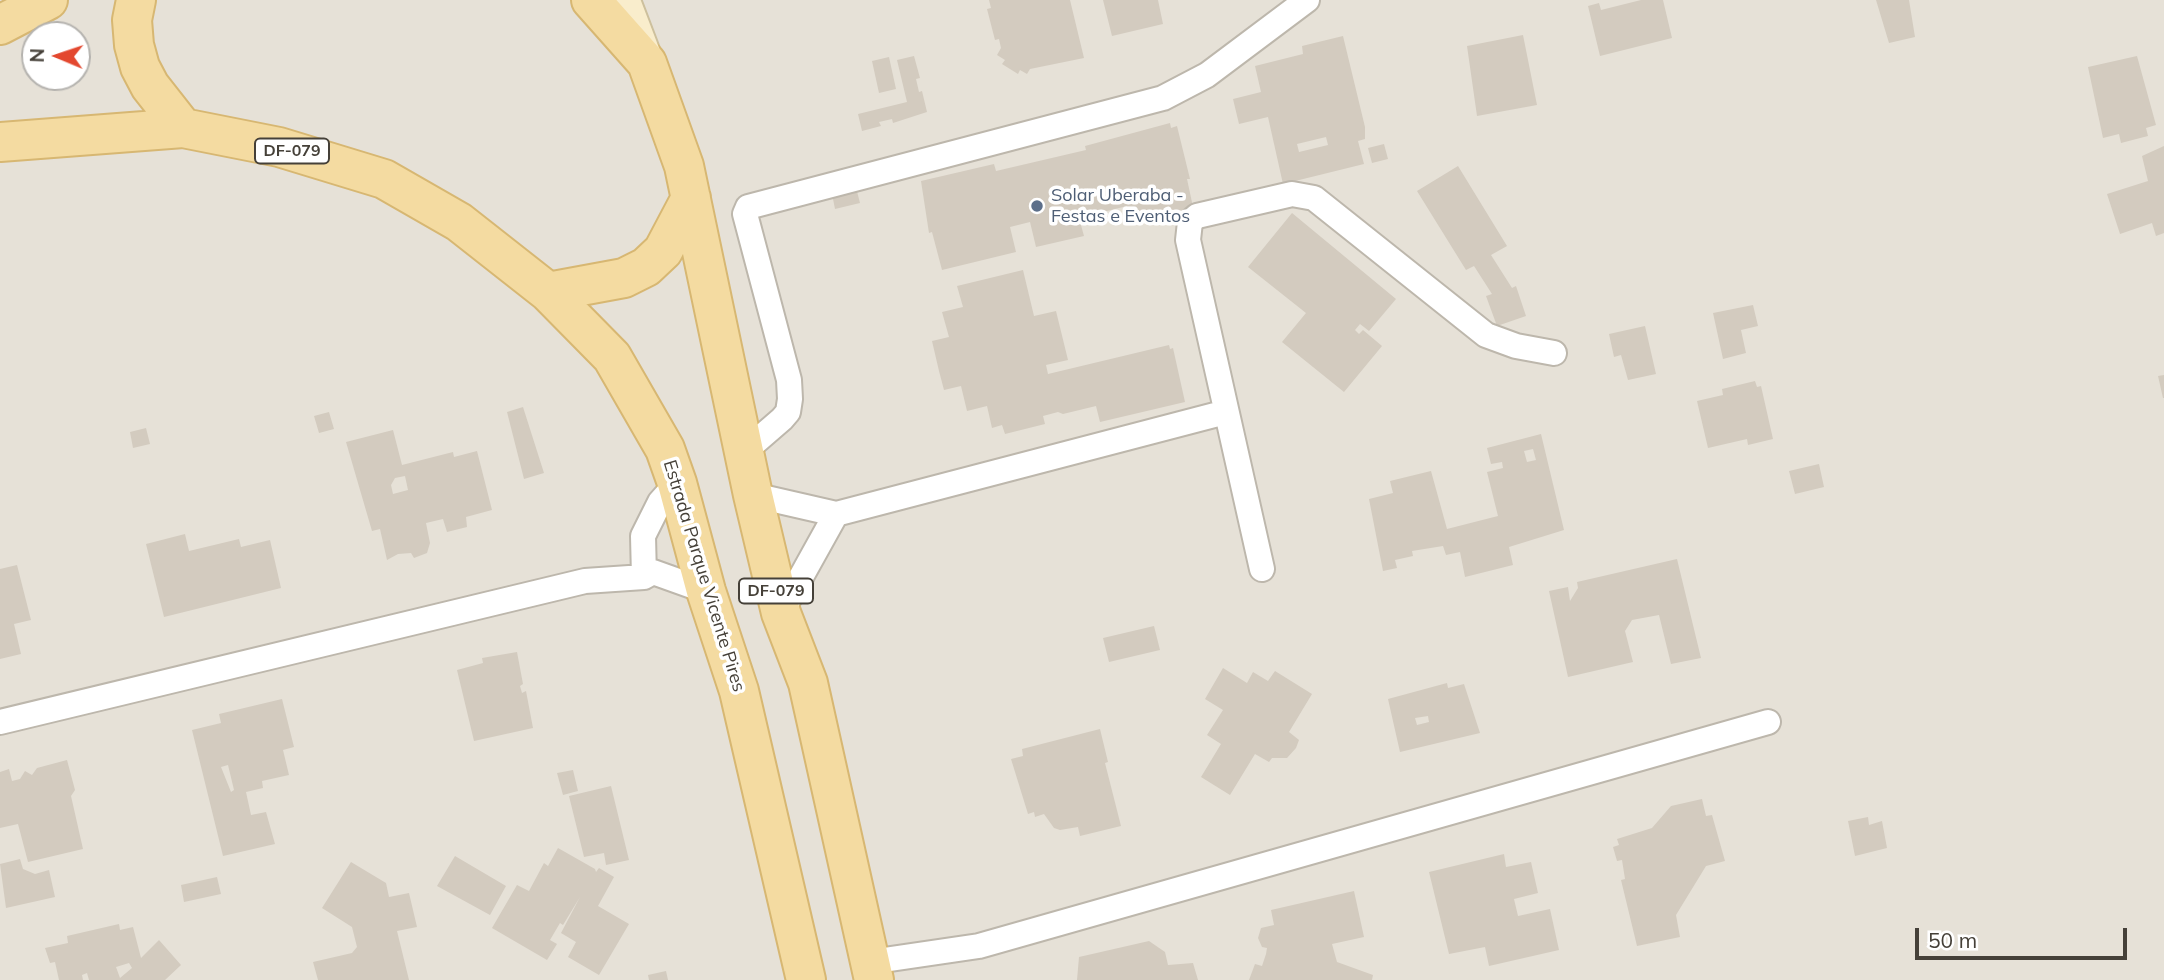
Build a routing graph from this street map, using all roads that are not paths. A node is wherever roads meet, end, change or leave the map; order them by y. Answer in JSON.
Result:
{"nodes":[{"id":1,"x":48,"y":0,"type":"edge"},
{"id":2,"x":135,"y":0,"type":"edge"},
{"id":3,"x":591,"y":0,"type":"edge"},
{"id":4,"x":624,"y":0,"type":"edge"},
{"id":5,"x":1307,"y":0,"type":"edge"},
{"id":6,"x":0,"y":25,"type":"edge"},
{"id":7,"x":647,"y":64,"type":"junction"},
{"id":8,"x":183,"y":128,"type":"junction"},
{"id":9,"x":0,"y":142,"type":"edge"},
{"id":10,"x":691,"y":198,"type":"junction"},
{"id":11,"x":548,"y":292,"type":"junction"},
{"id":12,"x":1553,"y":353,"type":"dead end"},
{"id":13,"x":1226,"y":412,"type":"junction"},
{"id":14,"x":745,"y":451,"type":"junction"},
{"id":15,"x":677,"y":482,"type":"junction"},
{"id":16,"x":753,"y":495,"type":"junction"},
{"id":17,"x":836,"y":514,"type":"junction"},
{"id":18,"x":1262,"y":569,"type":"dead end"},
{"id":19,"x":644,"y":577,"type":"junction"},
{"id":20,"x":706,"y":591,"type":"junction"},
{"id":21,"x":781,"y":613,"type":"junction"},
{"id":22,"x":0,"y":722,"type":"edge"},
{"id":23,"x":1768,"y":722,"type":"dead end"},
{"id":24,"x":872,"y":971,"type":"edge"},
{"id":25,"x":806,"y":980,"type":"edge"}],
"edges":[{"from":1,"to":6,"type":"main road"},
{"from":2,"to":8,"type":"main road"},
{"from":3,"to":7,"type":"main road","number":"DF-079"},
{"from":4,"to":7,"type":"main road"},
{"from":5,"to":14,"type":"street"},
{"from":7,"to":10,"type":"main road","number":"DF-079"},
{"from":8,"to":9,"type":"main road","name":"Estrada Parque Vicente Pires","number":"DF-079"},
{"from":8,"to":11,"type":"main road","name":"Estrada Parque Vicente Pires","number":"DF-079"},
{"from":10,"to":11,"type":"main road"},
{"from":10,"to":14,"type":"main road","number":"DF-079"},
{"from":11,"to":15,"type":"main road","name":"Estrada Parque Vicente Pires","number":"DF-079"},
{"from":12,"to":13,"type":"street"},
{"from":13,"to":17,"type":"street"},
{"from":13,"to":18,"type":"street"},
{"from":14,"to":16,"type":"main road","number":"DF-079"},
{"from":15,"to":19,"type":"street"},
{"from":15,"to":20,"type":"main road","name":"Estrada Parque Vicente Pires","number":"DF-079"},
{"from":16,"to":17,"type":"street"},
{"from":16,"to":21,"type":"main road","number":"DF-079"},
{"from":17,"to":21,"type":"street"},
{"from":19,"to":20,"type":"street"},
{"from":19,"to":22,"type":"street"},
{"from":20,"to":25,"type":"main road","name":"Estrada Parque Vicente Pires","number":"DF-079"},
{"from":21,"to":24,"type":"main road","number":"DF-079"},
{"from":23,"to":24,"type":"street"}]}
